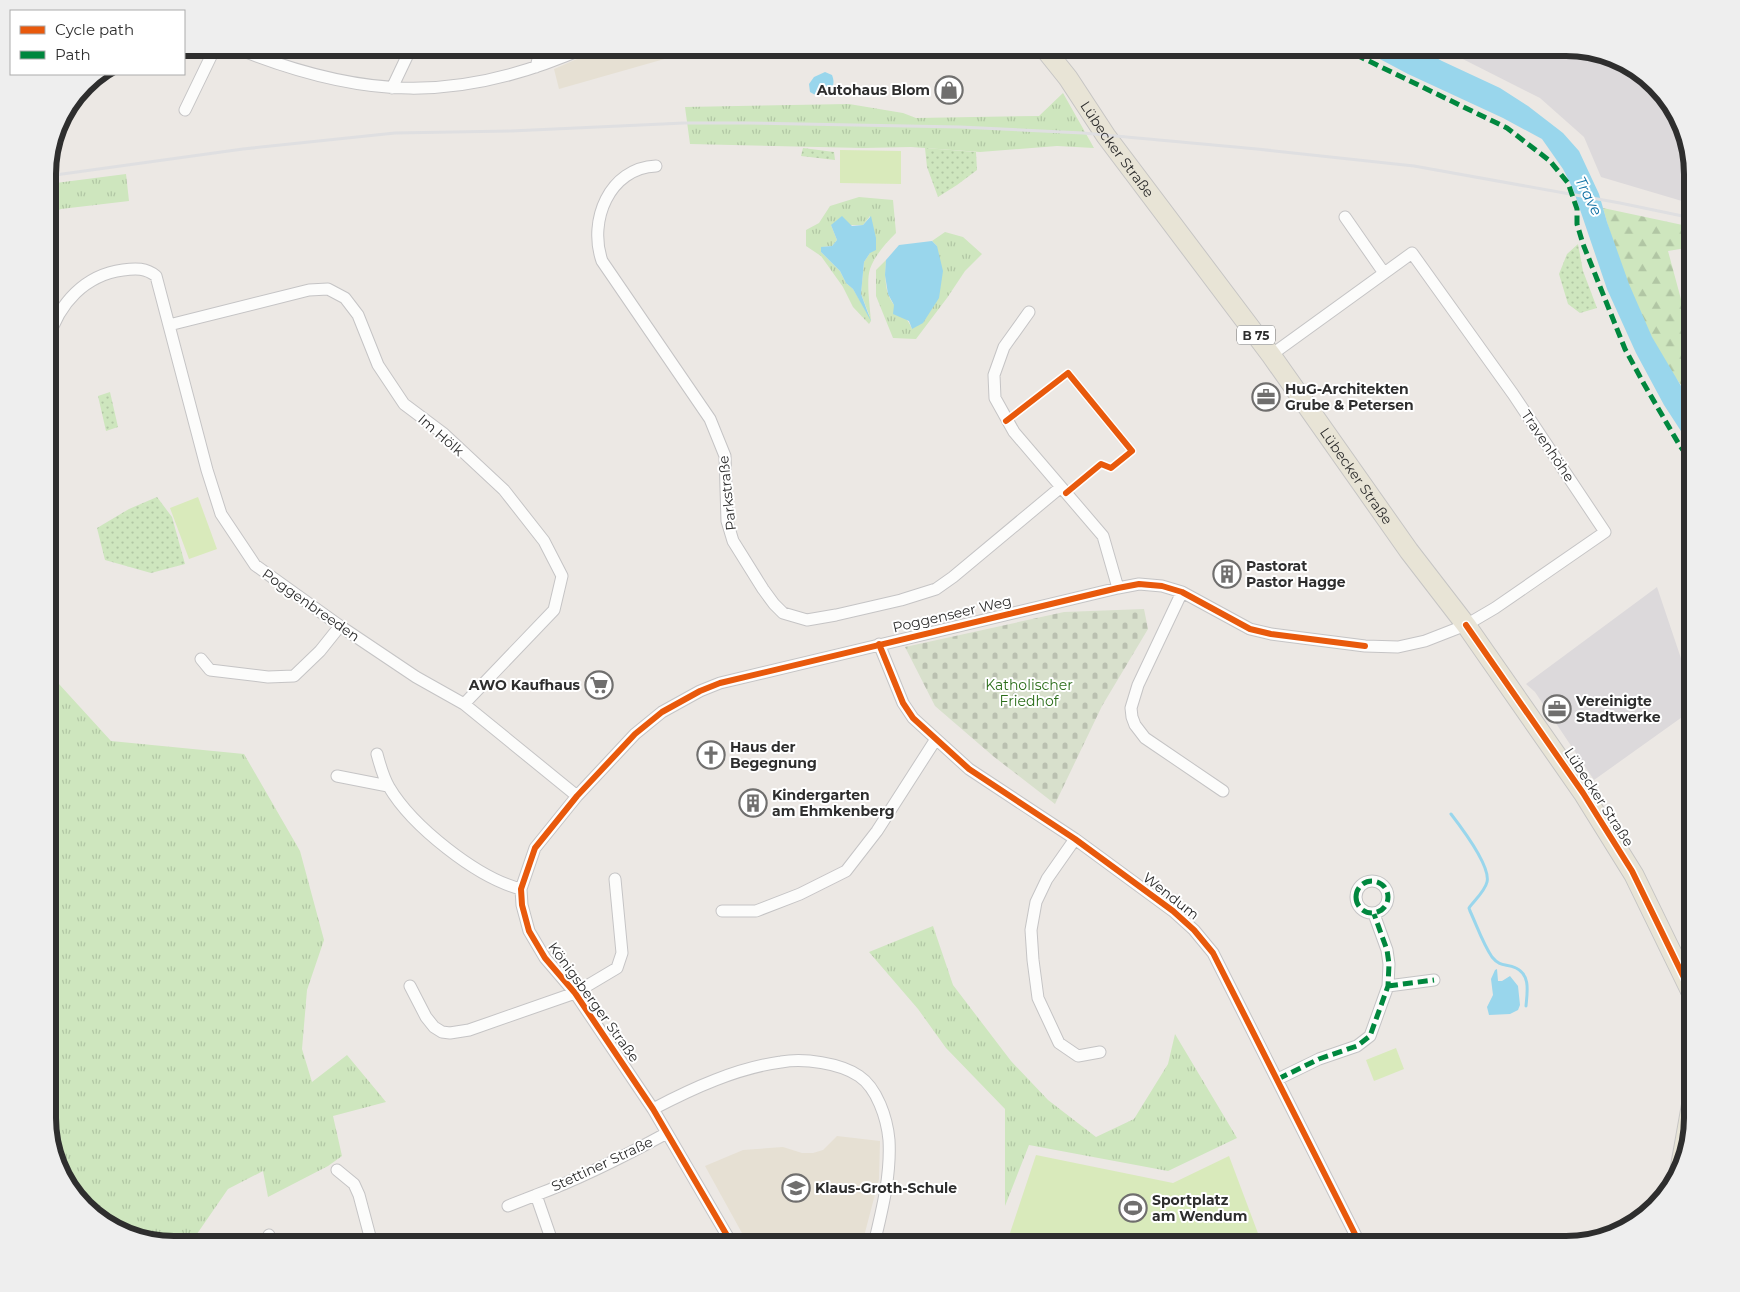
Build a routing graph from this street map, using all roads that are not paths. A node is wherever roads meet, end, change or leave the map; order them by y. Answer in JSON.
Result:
{"nodes":[{"id":1,"x":1051,"y":56,"type":"edge"},
{"id":2,"x":211,"y":57,"type":"edge"},
{"id":3,"x":259,"y":57,"type":"edge"},
{"id":4,"x":407,"y":57,"type":"edge"},
{"id":5,"x":539,"y":57,"type":"edge"},
{"id":6,"x":562,"y":57,"type":"edge"},
{"id":7,"x":536,"y":67,"type":"junction"},
{"id":8,"x":392,"y":88,"type":"junction"},
{"id":9,"x":185,"y":110,"type":"dead end"},
{"id":10,"x":656,"y":166,"type":"dead end"},
{"id":11,"x":1345,"y":217,"type":"dead end"},
{"id":12,"x":1384,"y":274,"type":"junction"},
{"id":13,"x":1029,"y":312,"type":"dead end"},
{"id":14,"x":57,"y":318,"type":"edge"},
{"id":15,"x":169,"y":325,"type":"junction"},
{"id":16,"x":1271,"y":355,"type":"junction"},
{"id":17,"x":1062,"y":488,"type":"junction"},
{"id":18,"x":1118,"y":588,"type":"junction"},
{"id":19,"x":1182,"y":592,"type":"junction"},
{"id":20,"x":1466,"y":625,"type":"junction"},
{"id":21,"x":340,"y":626,"type":"junction"},
{"id":22,"x":879,"y":644,"type":"junction"},
{"id":23,"x":201,"y":659,"type":"dead end"},
{"id":24,"x":464,"y":704,"type":"junction"},
{"id":25,"x":936,"y":739,"type":"junction"},
{"id":26,"x":377,"y":754,"type":"dead end"},
{"id":27,"x":336,"y":776,"type":"dead end"},
{"id":28,"x":388,"y":786,"type":"junction"},
{"id":29,"x":1223,"y":792,"type":"dead end"},
{"id":30,"x":577,"y":796,"type":"junction"},
{"id":31,"x":1074,"y":839,"type":"junction"},
{"id":32,"x":614,"y":879,"type":"dead end"},
{"id":33,"x":521,"y":889,"type":"junction"},
{"id":34,"x":722,"y":911,"type":"dead end"},
{"id":35,"x":1374,"y":914,"type":"dead end"},
{"id":36,"x":1684,"y":978,"type":"edge"},
{"id":37,"x":1434,"y":980,"type":"dead end"},
{"id":38,"x":410,"y":986,"type":"dead end"},
{"id":39,"x":1388,"y":986,"type":"junction"},
{"id":40,"x":575,"y":993,"type":"junction"},
{"id":41,"x":1100,"y":1052,"type":"dead end"},
{"id":42,"x":1278,"y":1079,"type":"junction"},
{"id":43,"x":654,"y":1109,"type":"junction"},
{"id":44,"x":667,"y":1133,"type":"junction"},
{"id":45,"x":337,"y":1170,"type":"dead end"},
{"id":46,"x":536,"y":1195,"type":"junction"},
{"id":47,"x":508,"y":1206,"type":"dead end"},
{"id":48,"x":370,"y":1236,"type":"edge"},
{"id":49,"x":550,"y":1236,"type":"edge"},
{"id":50,"x":727,"y":1236,"type":"edge"},
{"id":51,"x":876,"y":1236,"type":"edge"},
{"id":52,"x":1356,"y":1236,"type":"edge"}],
"edges":[{"from":1,"to":16,"type":"main road","name":"Lübecker Straße","number":"B 75"},
{"from":2,"to":9,"type":"street"},
{"from":3,"to":8,"type":"street"},
{"from":4,"to":8,"type":"street"},
{"from":5,"to":7,"type":"street"},
{"from":6,"to":7,"type":"street"},
{"from":7,"to":8,"type":"street"},
{"from":10,"to":17,"type":"street","name":"Parkstraße"},
{"from":11,"to":12,"type":"street"},
{"from":12,"to":16,"type":"street","name":"Travenhöhe"},
{"from":12,"to":20,"type":"street","name":"Travenhöhe"},
{"from":13,"to":17,"type":"street"},
{"from":14,"to":15,"type":"street","name":"Poggenbreeden"},
{"from":15,"to":21,"type":"street","name":"Poggenbreeden"},
{"from":15,"to":24,"type":"street","name":"Im Hölk"},
{"from":16,"to":20,"type":"main road","name":"Lübecker Straße","number":"B 75"},
{"from":17,"to":18,"type":"street"},
{"from":18,"to":19,"type":"street","name":"Poggenseer Weg"},
{"from":18,"to":22,"type":"street","name":"Poggenseer Weg"},
{"from":19,"to":20,"type":"street","name":"Poggenseer Weg"},
{"from":19,"to":29,"type":"street"},
{"from":20,"to":36,"type":"main road","name":"Lübecker Straße","number":"B 75"},
{"from":21,"to":23,"type":"street"},
{"from":21,"to":24,"type":"street","name":"Poggenbreeden"},
{"from":22,"to":25,"type":"street","name":"Wendum"},
{"from":22,"to":30,"type":"street","name":"Poggenseer Weg"},
{"from":24,"to":30,"type":"street","name":"Poggenbreeden"},
{"from":25,"to":31,"type":"street","name":"Wendum"},
{"from":25,"to":34,"type":"street"},
{"from":26,"to":28,"type":"street"},
{"from":27,"to":28,"type":"street"},
{"from":28,"to":33,"type":"street"},
{"from":30,"to":33,"type":"street","name":"Königsberger Straße"},
{"from":31,"to":41,"type":"street"},
{"from":31,"to":42,"type":"street","name":"Wendum"},
{"from":32,"to":40,"type":"street"},
{"from":33,"to":40,"type":"street","name":"Königsberger Straße"},
{"from":35,"to":39,"type":"street"},
{"from":37,"to":39,"type":"street"},
{"from":38,"to":40,"type":"street"},
{"from":39,"to":42,"type":"street"},
{"from":40,"to":43,"type":"street","name":"Königsberger Straße"},
{"from":42,"to":52,"type":"street","name":"Wendum"},
{"from":43,"to":44,"type":"street","name":"Königsberger Straße"},
{"from":43,"to":51,"type":"street"},
{"from":44,"to":46,"type":"street","name":"Stettiner Straße"},
{"from":44,"to":50,"type":"street","name":"Königsberger Straße"},
{"from":45,"to":48,"type":"street"},
{"from":46,"to":47,"type":"street","name":"Stettiner Straße"},
{"from":46,"to":49,"type":"street","name":"Stettiner Straße"}]}
